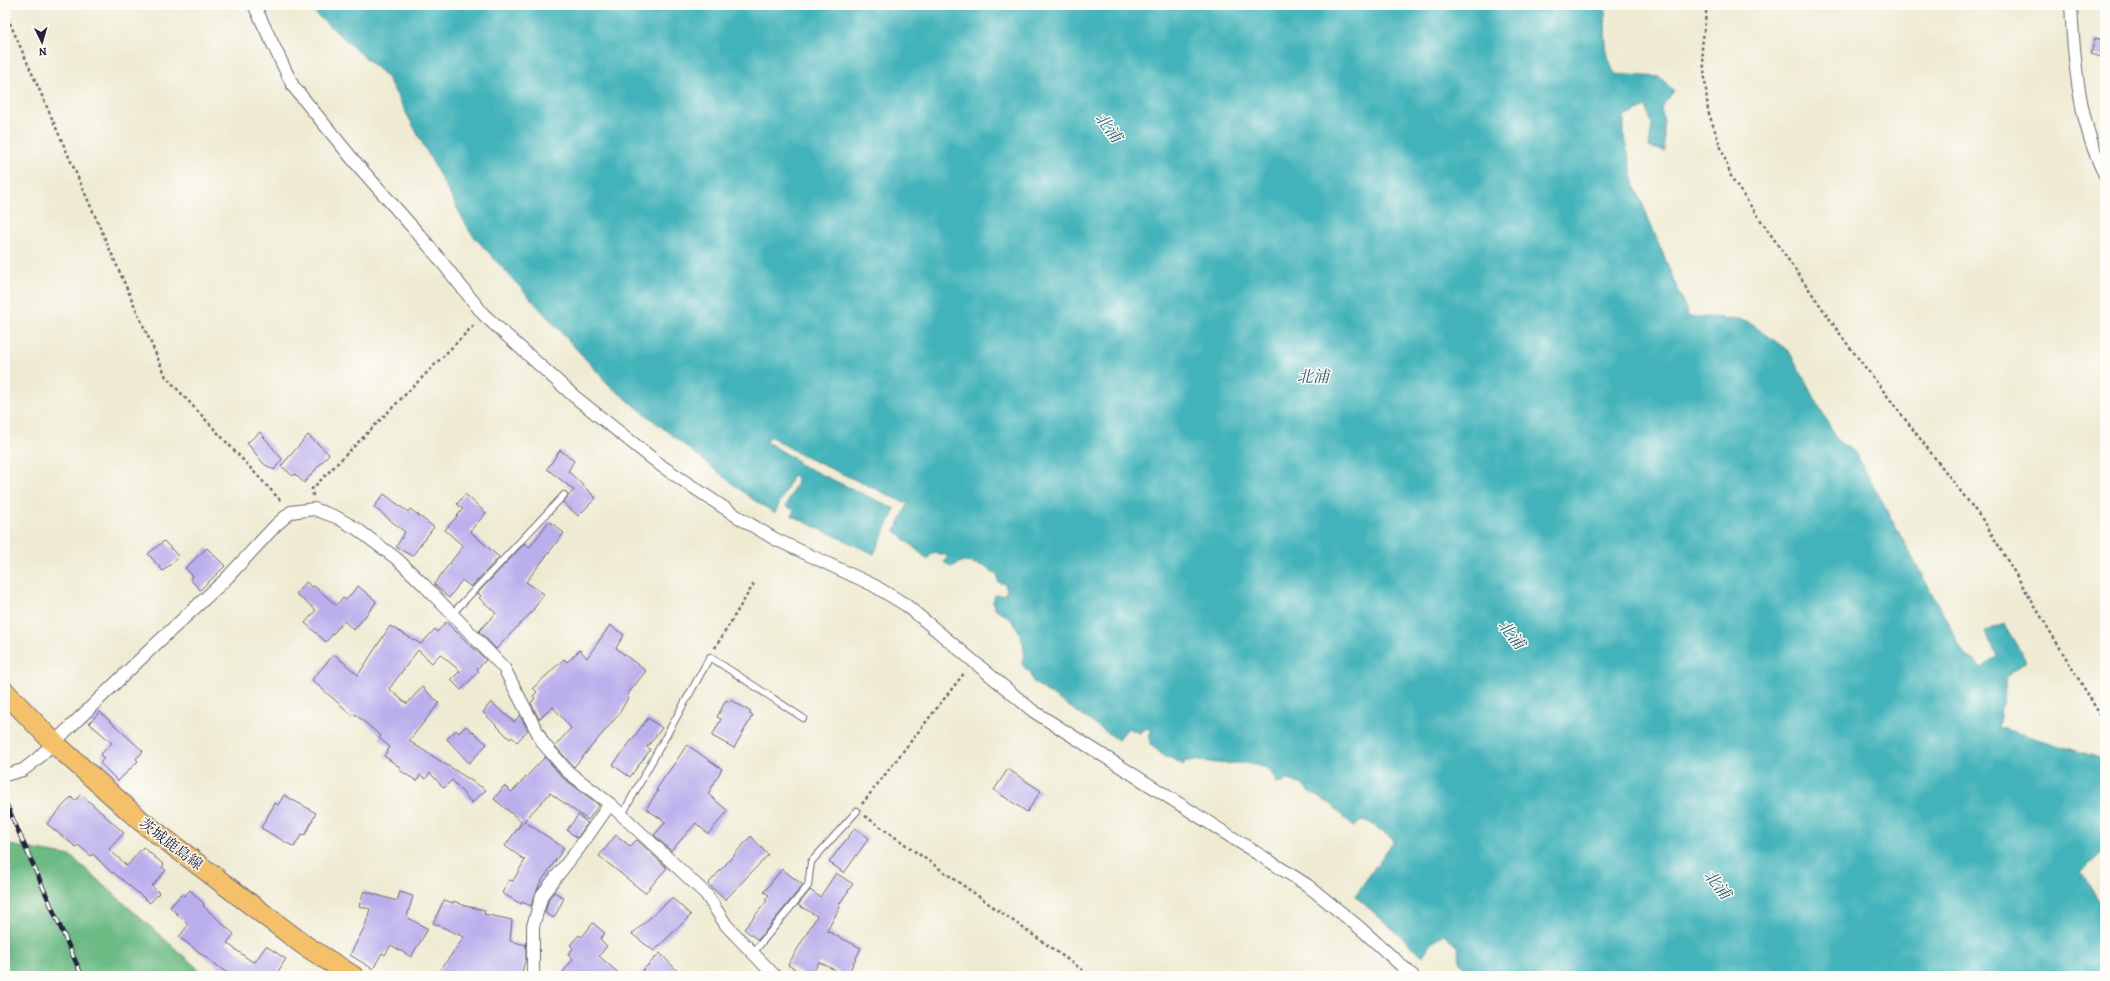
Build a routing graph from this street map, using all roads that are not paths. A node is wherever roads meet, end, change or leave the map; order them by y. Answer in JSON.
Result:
{"nodes":[{"id":1,"x":254,"y":5,"type":"edge"},
{"id":2,"x":2070,"y":5,"type":"edge"},
{"id":3,"x":2105,"y":175,"type":"edge"},
{"id":4,"x":564,"y":494,"type":"dead end"},
{"id":5,"x":451,"y":614,"type":"junction"},
{"id":6,"x":5,"y":692,"type":"edge"},
{"id":7,"x":803,"y":718,"type":"dead end"},
{"id":8,"x":53,"y":742,"type":"junction"},
{"id":9,"x":5,"y":776,"type":"edge"},
{"id":10,"x":610,"y":804,"type":"junction"},
{"id":11,"x":857,"y":810,"type":"road end"},
{"id":12,"x":622,"y":815,"type":"junction"},
{"id":13,"x":753,"y":953,"type":"junction"},
{"id":14,"x":353,"y":976,"type":"edge"},
{"id":15,"x":533,"y":976,"type":"edge"},
{"id":16,"x":775,"y":976,"type":"edge"},
{"id":17,"x":1413,"y":976,"type":"edge"}],
"edges":[{"from":1,"to":17,"type":"street"},
{"from":2,"to":3,"type":"street"},
{"from":4,"to":5,"type":"lane"},
{"from":5,"to":8,"type":"street"},
{"from":5,"to":10,"type":"street"},
{"from":6,"to":8,"type":"main road","name":"茨城鹿島線"},
{"from":7,"to":12,"type":"lane"},
{"from":8,"to":9,"type":"street"},
{"from":8,"to":14,"type":"main road","name":"茨城鹿島線"},
{"from":10,"to":12,"type":"street"},
{"from":10,"to":15,"type":"street"},
{"from":11,"to":13,"type":"lane"},
{"from":12,"to":13,"type":"street"},
{"from":13,"to":16,"type":"street"}]}
